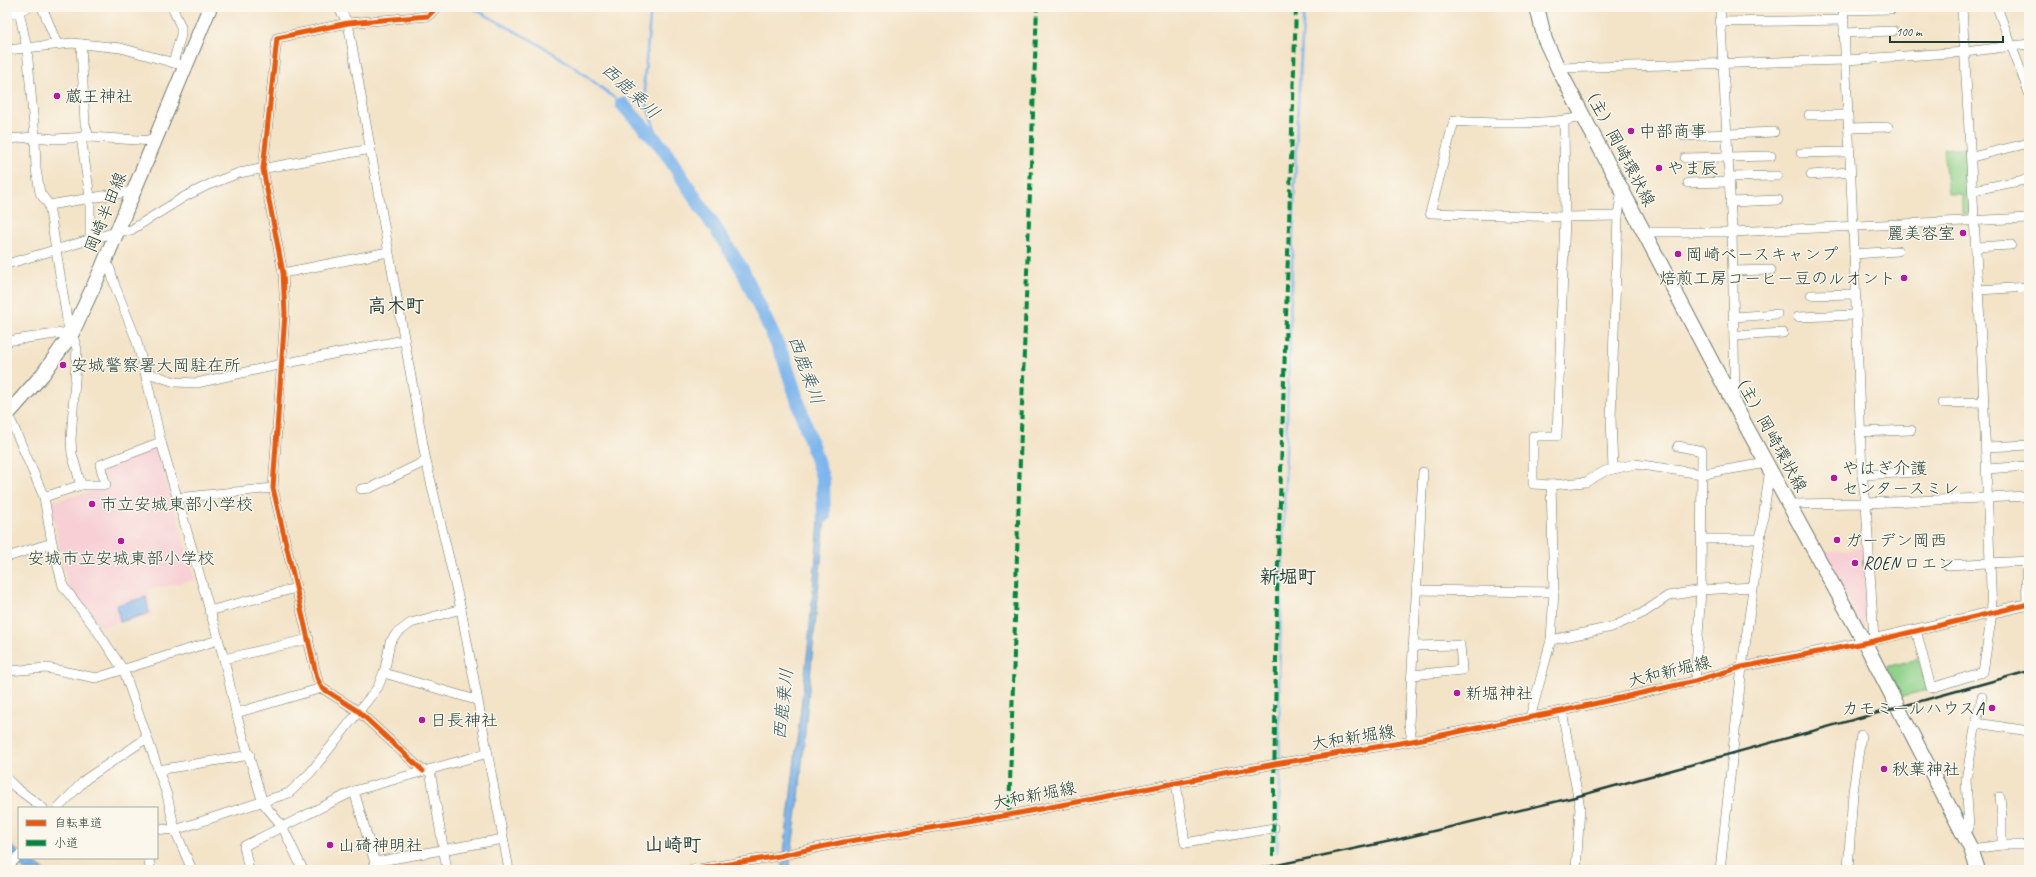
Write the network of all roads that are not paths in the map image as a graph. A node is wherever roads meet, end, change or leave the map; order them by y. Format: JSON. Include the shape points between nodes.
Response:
{"nodes":[{"id":1,"x":28,"y":7,"type":"edge"},
{"id":2,"x":42,"y":7,"type":"edge"},
{"id":3,"x":172,"y":7,"type":"edge"},
{"id":4,"x":210,"y":7,"type":"edge"},
{"id":5,"x":338,"y":7,"type":"edge"},
{"id":6,"x":437,"y":7,"type":"edge"},
{"id":7,"x":1537,"y":7,"type":"edge"},
{"id":8,"x":1720,"y":7,"type":"edge"},
{"id":9,"x":1962,"y":7,"type":"edge"},
{"id":10,"x":1997,"y":7,"type":"edge"},
{"id":11,"x":1843,"y":9,"type":"edge"},
{"id":12,"x":1892,"y":9,"type":"dead end"},
{"id":13,"x":19,"y":11,"type":"junction"},
{"id":14,"x":7,"y":16,"type":"edge"},
{"id":15,"x":1844,"y":20,"type":"junction"},
{"id":16,"x":1720,"y":22,"type":"junction"},
{"id":17,"x":348,"y":24,"type":"junction"},
{"id":18,"x":1893,"y":32,"type":"dead end"},
{"id":19,"x":1844,"y":33,"type":"junction"},
{"id":20,"x":57,"y":44,"type":"junction"},
{"id":21,"x":81,"y":44,"type":"junction"},
{"id":22,"x":2029,"y":44,"type":"edge"},
{"id":23,"x":2011,"y":48,"type":"junction"},
{"id":24,"x":27,"y":49,"type":"junction"},
{"id":25,"x":7,"y":50,"type":"edge"},
{"id":26,"x":1965,"y":52,"type":"junction"},
{"id":27,"x":1846,"y":60,"type":"junction"},
{"id":28,"x":179,"y":64,"type":"junction"},
{"id":29,"x":1722,"y":64,"type":"junction"},
{"id":30,"x":1558,"y":68,"type":"junction"},
{"id":31,"x":2029,"y":93,"type":"edge"},
{"id":32,"x":1809,"y":115,"type":"dead end"},
{"id":33,"x":1847,"y":115,"type":"junction"},
{"id":34,"x":1584,"y":117,"type":"junction"},
{"id":35,"x":1564,"y":121,"type":"junction"},
{"id":36,"x":1848,"y":128,"type":"junction"},
{"id":37,"x":1888,"y":128,"type":"dead end"},
{"id":38,"x":1774,"y":132,"type":"dead end"},
{"id":39,"x":1726,"y":135,"type":"junction"},
{"id":40,"x":1684,"y":136,"type":"dead end"},
{"id":41,"x":35,"y":137,"type":"junction"},
{"id":42,"x":85,"y":137,"type":"junction"},
{"id":43,"x":7,"y":139,"type":"edge"},
{"id":44,"x":154,"y":141,"type":"junction"},
{"id":45,"x":2029,"y":143,"type":"edge"},
{"id":46,"x":371,"y":149,"type":"junction"},
{"id":47,"x":1849,"y":152,"type":"junction"},
{"id":48,"x":1801,"y":153,"type":"dead end"},
{"id":49,"x":1727,"y":156,"type":"junction"},
{"id":50,"x":1771,"y":156,"type":"dead end"},
{"id":51,"x":1685,"y":158,"type":"dead end"},
{"id":52,"x":1972,"y":158,"type":"junction"},
{"id":53,"x":263,"y":169,"type":"junction"},
{"id":54,"x":1850,"y":172,"type":"junction"},
{"id":55,"x":1811,"y":175,"type":"dead end"},
{"id":56,"x":1777,"y":176,"type":"dead end"},
{"id":57,"x":2029,"y":179,"type":"edge"},
{"id":58,"x":1729,"y":180,"type":"junction"},
{"id":59,"x":1688,"y":183,"type":"dead end"},
{"id":60,"x":1622,"y":188,"type":"junction"},
{"id":61,"x":1974,"y":190,"type":"junction"},
{"id":62,"x":133,"y":191,"type":"junction"},
{"id":63,"x":90,"y":197,"type":"junction"},
{"id":64,"x":1778,"y":200,"type":"dead end"},
{"id":65,"x":1730,"y":202,"type":"junction"},
{"id":66,"x":49,"y":205,"type":"junction"},
{"id":67,"x":1618,"y":216,"type":"junction"},
{"id":68,"x":1565,"y":217,"type":"junction"},
{"id":69,"x":2029,"y":218,"type":"edge"},
{"id":70,"x":1975,"y":220,"type":"junction"},
{"id":71,"x":1853,"y":225,"type":"junction"},
{"id":72,"x":116,"y":232,"type":"junction"},
{"id":73,"x":1645,"y":232,"type":"junction"},
{"id":74,"x":1732,"y":232,"type":"junction"},
{"id":75,"x":90,"y":240,"type":"junction"},
{"id":76,"x":2011,"y":245,"type":"dead end"},
{"id":77,"x":1976,"y":247,"type":"junction"},
{"id":78,"x":56,"y":250,"type":"junction"},
{"id":79,"x":1898,"y":251,"type":"dead end"},
{"id":80,"x":388,"y":252,"type":"junction"},
{"id":81,"x":1854,"y":254,"type":"junction"},
{"id":82,"x":104,"y":261,"type":"junction"},
{"id":83,"x":7,"y":264,"type":"edge"},
{"id":84,"x":1771,"y":270,"type":"dead end"},
{"id":85,"x":1733,"y":271,"type":"junction"},
{"id":86,"x":283,"y":273,"type":"junction"},
{"id":87,"x":2029,"y":287,"type":"edge"},
{"id":88,"x":1978,"y":290,"type":"junction"},
{"id":89,"x":1855,"y":294,"type":"junction"},
{"id":90,"x":1811,"y":296,"type":"dead end"},
{"id":91,"x":1777,"y":314,"type":"dead end"},
{"id":92,"x":1856,"y":315,"type":"junction"},
{"id":93,"x":1733,"y":317,"type":"junction"},
{"id":94,"x":1798,"y":318,"type":"dead end"},
{"id":95,"x":70,"y":333,"type":"junction"},
{"id":96,"x":1783,"y":333,"type":"dead end"},
{"id":97,"x":1734,"y":336,"type":"junction"},
{"id":98,"x":404,"y":340,"type":"junction"},
{"id":99,"x":7,"y":341,"type":"edge"},
{"id":100,"x":282,"y":364,"type":"junction"},
{"id":101,"x":145,"y":372,"type":"junction"},
{"id":102,"x":1984,"y":402,"type":"junction"},
{"id":103,"x":1942,"y":403,"type":"dead end"},
{"id":104,"x":1735,"y":406,"type":"junction"},
{"id":105,"x":7,"y":415,"type":"edge"},
{"id":106,"x":1911,"y":430,"type":"dead end"},
{"id":107,"x":1860,"y":432,"type":"junction"},
{"id":108,"x":161,"y":442,"type":"junction"},
{"id":109,"x":2029,"y":445,"type":"edge"},
{"id":110,"x":1678,"y":446,"type":"dead end"},
{"id":111,"x":1986,"y":447,"type":"junction"},
{"id":112,"x":426,"y":461,"type":"junction"},
{"id":113,"x":1768,"y":465,"type":"junction"},
{"id":114,"x":2028,"y":466,"type":"dead end"},
{"id":115,"x":1613,"y":469,"type":"junction"},
{"id":116,"x":1987,"y":469,"type":"junction"},
{"id":117,"x":1423,"y":472,"type":"dead end"},
{"id":118,"x":1917,"y":472,"type":"dead end"},
{"id":119,"x":1702,"y":474,"type":"junction"},
{"id":120,"x":1862,"y":475,"type":"junction"},
{"id":121,"x":81,"y":485,"type":"junction"},
{"id":122,"x":1551,"y":485,"type":"junction"},
{"id":123,"x":273,"y":488,"type":"junction"},
{"id":124,"x":361,"y":489,"type":"dead end"},
{"id":125,"x":1988,"y":496,"type":"junction"},
{"id":126,"x":2029,"y":496,"type":"edge"},
{"id":127,"x":44,"y":497,"type":"junction"},
{"id":128,"x":177,"y":498,"type":"junction"},
{"id":129,"x":1866,"y":503,"type":"junction"},
{"id":130,"x":1790,"y":504,"type":"junction"},
{"id":131,"x":1702,"y":539,"type":"junction"},
{"id":132,"x":1760,"y":539,"type":"junction"},
{"id":133,"x":52,"y":543,"type":"junction"},
{"id":134,"x":7,"y":557,"type":"edge"},
{"id":135,"x":2027,"y":561,"type":"edge"},
{"id":136,"x":1990,"y":563,"type":"junction"},
{"id":137,"x":1946,"y":565,"type":"dead end"},
{"id":138,"x":1753,"y":587,"type":"junction"},
{"id":139,"x":296,"y":588,"type":"junction"},
{"id":140,"x":1417,"y":590,"type":"junction"},
{"id":141,"x":1701,"y":590,"type":"junction"},
{"id":142,"x":1554,"y":592,"type":"junction"},
{"id":143,"x":2028,"y":604,"type":"edge"},
{"id":144,"x":461,"y":609,"type":"junction"},
{"id":145,"x":209,"y":611,"type":"junction"},
{"id":146,"x":1992,"y":613,"type":"junction"},
{"id":147,"x":1916,"y":630,"type":"junction"},
{"id":148,"x":309,"y":639,"type":"junction"},
{"id":149,"x":218,"y":640,"type":"junction"},
{"id":150,"x":1551,"y":640,"type":"junction"},
{"id":151,"x":1869,"y":641,"type":"junction"},
{"id":152,"x":1413,"y":646,"type":"junction"},
{"id":153,"x":224,"y":659,"type":"junction"},
{"id":154,"x":1742,"y":668,"type":"junction"},
{"id":155,"x":7,"y":671,"type":"edge"},
{"id":156,"x":124,"y":671,"type":"junction"},
{"id":157,"x":384,"y":673,"type":"junction"},
{"id":158,"x":1412,"y":675,"type":"junction"},
{"id":159,"x":1695,"y":681,"type":"junction"},
{"id":160,"x":322,"y":688,"type":"junction"},
{"id":161,"x":1982,"y":698,"type":"dead end"},
{"id":162,"x":476,"y":700,"type":"junction"},
{"id":163,"x":358,"y":711,"type":"junction"},
{"id":164,"x":1562,"y":711,"type":"junction"},
{"id":165,"x":236,"y":713,"type":"junction"},
{"id":166,"x":1530,"y":718,"type":"junction"},
{"id":167,"x":1976,"y":723,"type":"junction"},
{"id":168,"x":2029,"y":730,"type":"edge"},
{"id":169,"x":1861,"y":735,"type":"dead end"},
{"id":170,"x":147,"y":738,"type":"junction"},
{"id":171,"x":1412,"y":741,"type":"junction"},
{"id":172,"x":488,"y":753,"type":"junction"},
{"id":173,"x":250,"y":755,"type":"junction"},
{"id":174,"x":158,"y":770,"type":"junction"},
{"id":175,"x":427,"y":770,"type":"junction"},
{"id":176,"x":7,"y":779,"type":"edge"},
{"id":177,"x":1176,"y":783,"type":"junction"},
{"id":178,"x":354,"y":791,"type":"junction"},
{"id":179,"x":2000,"y":798,"type":"dead end"},
{"id":180,"x":263,"y":803,"type":"junction"},
{"id":181,"x":42,"y":807,"type":"edge"},
{"id":182,"x":59,"y":807,"type":"edge"},
{"id":183,"x":282,"y":826,"type":"junction"},
{"id":184,"x":1274,"y":828,"type":"dead end"},
{"id":185,"x":158,"y":830,"type":"edge"},
{"id":186,"x":175,"y":830,"type":"junction"},
{"id":187,"x":1964,"y":835,"type":"junction"},
{"id":188,"x":503,"y":839,"type":"junction"},
{"id":189,"x":2002,"y":845,"type":"junction"},
{"id":190,"x":2029,"y":845,"type":"edge"},
{"id":191,"x":444,"y":848,"type":"junction"},
{"id":192,"x":1971,"y":849,"type":"junction"},
{"id":193,"x":18,"y":857,"type":"edge"},
{"id":194,"x":149,"y":859,"type":"edge"},
{"id":195,"x":376,"y":866,"type":"edge"},
{"id":196,"x":12,"y":867,"type":"edge"},
{"id":197,"x":150,"y":870,"type":"edge"},
{"id":198,"x":192,"y":870,"type":"edge"},
{"id":199,"x":249,"y":870,"type":"edge"},
{"id":200,"x":303,"y":870,"type":"edge"},
{"id":201,"x":447,"y":870,"type":"edge"},
{"id":202,"x":509,"y":870,"type":"edge"},
{"id":203,"x":692,"y":870,"type":"edge"},
{"id":204,"x":1576,"y":870,"type":"edge"},
{"id":205,"x":1720,"y":870,"type":"edge"},
{"id":206,"x":1848,"y":870,"type":"edge"},
{"id":207,"x":1978,"y":870,"type":"edge"}],
"edges":[{"from":1,"to":13,"type":"street"},
{"from":2,"to":20,"type":"street"},
{"from":3,"to":28,"type":"street","via":[[181,35]]},
{"from":4,"to":28,"type":"main road","name":"岡崎半田線"},
{"from":5,"to":17,"type":"street"},
{"from":6,"to":17,"type":"street","via":[[428,16]]},
{"from":7,"to":30,"type":"main road","name":"（主）岡崎環状線","via":[[1545,40]]},
{"from":8,"to":16,"type":"street"},
{"from":9,"to":26,"type":"street"},
{"from":10,"to":23,"type":"street"},
{"from":11,"to":12,"type":"street"},
{"from":11,"to":15,"type":"street"},
{"from":13,"to":14,"type":"street"},
{"from":13,"to":24,"type":"street"},
{"from":15,"to":16,"type":"street"},
{"from":15,"to":19,"type":"street"},
{"from":16,"to":29,"type":"street"},
{"from":17,"to":46,"type":"street"},
{"from":17,"to":53,"type":"street","via":[[277,38]]},
{"from":18,"to":19,"type":"street"},
{"from":19,"to":27,"type":"street"},
{"from":20,"to":21,"type":"street"},
{"from":20,"to":24,"type":"street"},
{"from":21,"to":28,"type":"street","via":[[121,48]]},
{"from":21,"to":42,"type":"street"},
{"from":22,"to":23,"type":"street"},
{"from":23,"to":26,"type":"street"},
{"from":23,"to":31,"type":"street"},
{"from":24,"to":25,"type":"street"},
{"from":24,"to":41,"type":"street"},
{"from":26,"to":27,"type":"street"},
{"from":26,"to":52,"type":"street"},
{"from":27,"to":29,"type":"street"},
{"from":27,"to":33,"type":"street"},
{"from":28,"to":44,"type":"main road","name":"岡崎半田線"},
{"from":29,"to":30,"type":"street"},
{"from":29,"to":39,"type":"street"},
{"from":30,"to":34,"type":"main road","name":"（主）岡崎環状線"},
{"from":32,"to":33,"type":"street"},
{"from":33,"to":36,"type":"street"},
{"from":34,"to":35,"type":"street"},
{"from":34,"to":60,"type":"main road","name":"（主）岡崎環状線"},
{"from":35,"to":68,"type":"street"},
{"from":35,"to":68,"type":"street","via":[[1496,124],[1454,121],[1430,213]]},
{"from":36,"to":37,"type":"street"},
{"from":36,"to":47,"type":"street"},
{"from":38,"to":39,"type":"street"},
{"from":39,"to":40,"type":"street"},
{"from":39,"to":49,"type":"street"},
{"from":41,"to":42,"type":"street"},
{"from":41,"to":43,"type":"street"},
{"from":41,"to":66,"type":"street","via":[[40,193]]},
{"from":42,"to":44,"type":"street"},
{"from":42,"to":63,"type":"street"},
{"from":44,"to":62,"type":"main road","name":"岡崎半田線"},
{"from":45,"to":52,"type":"street"},
{"from":46,"to":53,"type":"street"},
{"from":46,"to":80,"type":"street"},
{"from":47,"to":48,"type":"street"},
{"from":47,"to":54,"type":"street"},
{"from":49,"to":50,"type":"street"},
{"from":49,"to":51,"type":"street"},
{"from":49,"to":58,"type":"street"},
{"from":52,"to":61,"type":"street"},
{"from":53,"to":72,"type":"street","via":[[239,173],[208,185],[184,196],[131,230]]},
{"from":53,"to":86,"type":"street"},
{"from":54,"to":55,"type":"street"},
{"from":54,"to":71,"type":"street"},
{"from":56,"to":58,"type":"street"},
{"from":57,"to":61,"type":"street"},
{"from":58,"to":59,"type":"street"},
{"from":58,"to":65,"type":"street"},
{"from":60,"to":67,"type":"street"},
{"from":60,"to":73,"type":"main road","name":"（主）岡崎環状線"},
{"from":61,"to":70,"type":"street"},
{"from":62,"to":63,"type":"street"},
{"from":62,"to":72,"type":"main road","name":"岡崎半田線"},
{"from":63,"to":66,"type":"street"},
{"from":63,"to":75,"type":"street"},
{"from":64,"to":65,"type":"street"},
{"from":65,"to":74,"type":"street"},
{"from":66,"to":78,"type":"street"},
{"from":67,"to":68,"type":"street"},
{"from":67,"to":115,"type":"street","via":[[1610,418]]},
{"from":68,"to":122,"type":"street","via":[[1557,436],[1533,436],[1533,484]]},
{"from":69,"to":70,"type":"street"},
{"from":70,"to":71,"type":"street"},
{"from":70,"to":77,"type":"street"},
{"from":71,"to":74,"type":"street"},
{"from":71,"to":81,"type":"street"},
{"from":72,"to":75,"type":"street"},
{"from":72,"to":82,"type":"main road","name":"岡崎半田線"},
{"from":73,"to":74,"type":"street"},
{"from":73,"to":104,"type":"main road","name":"（主）岡崎環状線"},
{"from":74,"to":85,"type":"street"},
{"from":75,"to":78,"type":"street"},
{"from":76,"to":77,"type":"street"},
{"from":77,"to":88,"type":"street"},
{"from":78,"to":83,"type":"street"},
{"from":78,"to":95,"type":"street"},
{"from":79,"to":81,"type":"street"},
{"from":80,"to":86,"type":"street"},
{"from":80,"to":98,"type":"street"},
{"from":81,"to":89,"type":"street"},
{"from":82,"to":95,"type":"main road","name":"岡崎半田線"},
{"from":82,"to":101,"type":"street","via":[[110,269],[136,339]]},
{"from":84,"to":85,"type":"street"},
{"from":85,"to":93,"type":"street"},
{"from":86,"to":100,"type":"street","via":[[285,314]]},
{"from":87,"to":88,"type":"street"},
{"from":88,"to":102,"type":"street"},
{"from":89,"to":90,"type":"street"},
{"from":89,"to":92,"type":"street"},
{"from":91,"to":93,"type":"street"},
{"from":92,"to":94,"type":"street"},
{"from":92,"to":107,"type":"street"},
{"from":93,"to":97,"type":"street"},
{"from":95,"to":99,"type":"street"},
{"from":95,"to":105,"type":"main road","name":"岡崎半田線","via":[[43,374]]},
{"from":95,"to":121,"type":"street","via":[[77,349],[72,454]]},
{"from":96,"to":97,"type":"street"},
{"from":97,"to":104,"type":"street"},
{"from":98,"to":100,"type":"street"},
{"from":98,"to":112,"type":"street"},
{"from":100,"to":101,"type":"street","via":[[197,382],[175,382]]},
{"from":100,"to":123,"type":"street"},
{"from":101,"to":108,"type":"street"},
{"from":102,"to":103,"type":"street"},
{"from":102,"to":111,"type":"street"},
{"from":104,"to":113,"type":"main road","name":"（主）岡崎環状線"},
{"from":105,"to":127,"type":"street"},
{"from":106,"to":107,"type":"street"},
{"from":107,"to":120,"type":"street"},
{"from":108,"to":121,"type":"street","via":[[100,464],[106,485]]},
{"from":108,"to":128,"type":"street"},
{"from":109,"to":111,"type":"street"},
{"from":110,"to":119,"type":"street","via":[[1702,451]]},
{"from":111,"to":116,"type":"street"},
{"from":112,"to":124,"type":"street","via":[[370,488]]},
{"from":112,"to":144,"type":"street"},
{"from":113,"to":119,"type":"street"},
{"from":113,"to":130,"type":"main road","name":"（主）岡崎環状線"},
{"from":113,"to":132,"type":"street"},
{"from":114,"to":116,"type":"street"},
{"from":115,"to":119,"type":"street","via":[[1635,464]]},
{"from":115,"to":122,"type":"street","via":[[1605,470],[1586,482]]},
{"from":116,"to":125,"type":"street"},
{"from":117,"to":140,"type":"street"},
{"from":118,"to":120,"type":"street"},
{"from":119,"to":131,"type":"street"},
{"from":120,"to":129,"type":"street"},
{"from":121,"to":127,"type":"street"},
{"from":122,"to":142,"type":"street"},
{"from":123,"to":128,"type":"street"},
{"from":123,"to":139,"type":"street"},
{"from":125,"to":126,"type":"street"},
{"from":125,"to":129,"type":"street"},
{"from":125,"to":136,"type":"street"},
{"from":127,"to":133,"type":"street"},
{"from":128,"to":145,"type":"street"},
{"from":129,"to":130,"type":"street"},
{"from":129,"to":151,"type":"street"},
{"from":130,"to":151,"type":"main road","name":"（主）岡崎環状線"},
{"from":131,"to":132,"type":"street"},
{"from":131,"to":141,"type":"street"},
{"from":132,"to":138,"type":"street"},
{"from":133,"to":134,"type":"street"},
{"from":133,"to":156,"type":"street","via":[[63,586],[96,628]]},
{"from":135,"to":136,"type":"street"},
{"from":135,"to":143,"type":"street"},
{"from":136,"to":137,"type":"street"},
{"from":136,"to":146,"type":"street"},
{"from":138,"to":141,"type":"street"},
{"from":138,"to":154,"type":"street"},
{"from":139,"to":145,"type":"street"},
{"from":139,"to":148,"type":"street"},
{"from":140,"to":142,"type":"street"},
{"from":140,"to":152,"type":"street"},
{"from":141,"to":150,"type":"street","via":[[1668,596],[1643,613],[1612,627]]},
{"from":141,"to":159,"type":"street"},
{"from":142,"to":150,"type":"street"},
{"from":143,"to":146,"type":"street"},
{"from":144,"to":157,"type":"street","via":[[411,623],[396,634],[390,642]]},
{"from":144,"to":162,"type":"street"},
{"from":145,"to":149,"type":"street"},
{"from":146,"to":147,"type":"street"},
{"from":146,"to":147,"type":"street","via":[[1983,672],[1930,688]]},
{"from":147,"to":151,"type":"street"},
{"from":148,"to":153,"type":"street"},
{"from":148,"to":160,"type":"street","via":[[317,678]]},
{"from":149,"to":153,"type":"street"},
{"from":149,"to":156,"type":"street"},
{"from":150,"to":166,"type":"street"},
{"from":151,"to":154,"type":"street","name":"大和新堀線"},
{"from":151,"to":187,"type":"main road","name":"（主）岡崎環状線"},
{"from":152,"to":158,"type":"street"},
{"from":152,"to":158,"type":"street","via":[[1460,645],[1462,670]]},
{"from":153,"to":165,"type":"street"},
{"from":154,"to":159,"type":"street","name":"大和新堀線"},
{"from":154,"to":205,"type":"street"},
{"from":155,"to":156,"type":"street","via":[[47,668],[96,678]]},
{"from":156,"to":170,"type":"street"},
{"from":157,"to":162,"type":"street"},
{"from":157,"to":163,"type":"street","via":[[378,687]]},
{"from":158,"to":171,"type":"street","via":[[1409,723]]},
{"from":159,"to":164,"type":"street","name":"大和新堀線"},
{"from":160,"to":163,"type":"street"},
{"from":160,"to":165,"type":"street"},
{"from":161,"to":167,"type":"street"},
{"from":162,"to":172,"type":"street"},
{"from":163,"to":175,"type":"street"},
{"from":163,"to":180,"type":"street","via":[[305,778],[289,793]]},
{"from":164,"to":166,"type":"street","name":"大和新堀線"},
{"from":164,"to":204,"type":"street","via":[[1580,808]]},
{"from":165,"to":173,"type":"street"},
{"from":166,"to":171,"type":"street","name":"大和新堀線"},
{"from":167,"to":168,"type":"street"},
{"from":167,"to":187,"type":"street","via":[[1966,780],[1969,828]]},
{"from":169,"to":206,"type":"street","via":[[1853,792]]},
{"from":170,"to":174,"type":"street"},
{"from":170,"to":182,"type":"street","via":[[86,779]]},
{"from":171,"to":177,"type":"street","name":"大和新堀線"},
{"from":172,"to":175,"type":"street"},
{"from":172,"to":188,"type":"street"},
{"from":173,"to":174,"type":"street"},
{"from":173,"to":180,"type":"street"},
{"from":174,"to":186,"type":"street"},
{"from":175,"to":178,"type":"street"},
{"from":175,"to":191,"type":"street"},
{"from":176,"to":181,"type":"street"},
{"from":177,"to":184,"type":"street","via":[[1185,842]]},
{"from":177,"to":203,"type":"street","name":"大和新堀線"},
{"from":178,"to":183,"type":"street"},
{"from":178,"to":195,"type":"street"},
{"from":179,"to":189,"type":"street"},
{"from":180,"to":183,"type":"street"},
{"from":180,"to":186,"type":"street"},
{"from":183,"to":199,"type":"street","via":[[244,846]]},
{"from":183,"to":200,"type":"street"},
{"from":185,"to":186,"type":"street"},
{"from":186,"to":198,"type":"street"},
{"from":187,"to":192,"type":"main road","name":"（主）岡崎環状線"},
{"from":188,"to":191,"type":"street"},
{"from":188,"to":202,"type":"street"},
{"from":189,"to":190,"type":"street"},
{"from":189,"to":192,"type":"street"},
{"from":191,"to":195,"type":"street"},
{"from":191,"to":201,"type":"street"},
{"from":192,"to":207,"type":"main road","name":"（主）岡崎環状線"},
{"from":193,"to":196,"type":"street"},
{"from":194,"to":197,"type":"street"}]}
